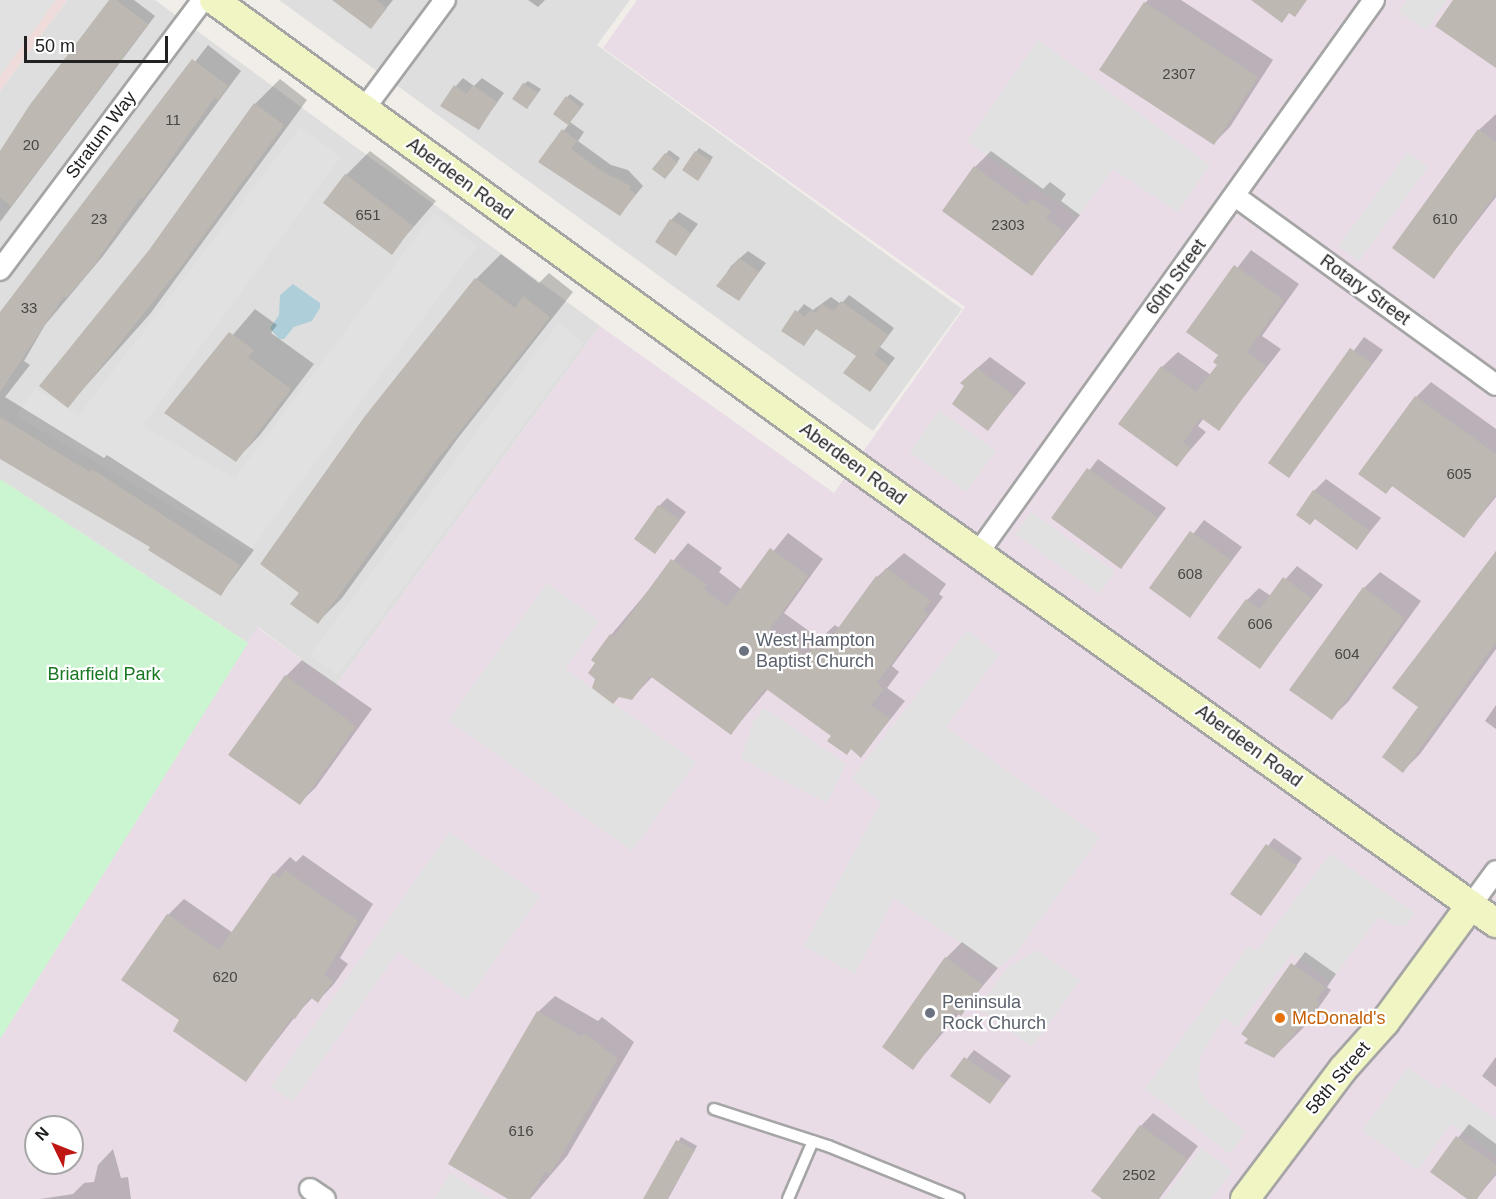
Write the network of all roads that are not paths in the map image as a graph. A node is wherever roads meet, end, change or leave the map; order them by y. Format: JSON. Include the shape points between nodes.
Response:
{"nodes":[{"id":1,"x":203,"y":0,"type":"edge"},
{"id":2,"x":214,"y":0,"type":"edge"},
{"id":3,"x":445,"y":0,"type":"edge"},
{"id":4,"x":1374,"y":0,"type":"edge"},
{"id":5,"x":364,"y":109,"type":"junction"},
{"id":6,"x":1235,"y":196,"type":"junction"},
{"id":7,"x":0,"y":270,"type":"edge"},
{"id":8,"x":1496,"y":385,"type":"edge"},
{"id":9,"x":978,"y":553,"type":"junction"},
{"id":10,"x":1496,"y":871,"type":"edge"},
{"id":11,"x":1471,"y":905,"type":"junction"},
{"id":12,"x":1496,"y":923,"type":"edge"},
{"id":13,"x":714,"y":1109,"type":"dead end"},
{"id":14,"x":813,"y":1141,"type":"junction"},
{"id":15,"x":788,"y":1199,"type":"edge"},
{"id":16,"x":959,"y":1199,"type":"edge"},
{"id":17,"x":1245,"y":1199,"type":"edge"}],
"edges":[{"from":1,"to":7,"type":"street","name":"Stratum Way"},
{"from":2,"to":5,"type":"main road","name":"Aberdeen Road"},
{"from":3,"to":5,"type":"street"},
{"from":4,"to":6,"type":"street","name":"60th Street"},
{"from":5,"to":9,"type":"main road","name":"Aberdeen Road"},
{"from":6,"to":8,"type":"street","name":"Rotary Street"},
{"from":6,"to":9,"type":"street","name":"60th Street"},
{"from":9,"to":11,"type":"main road","name":"Aberdeen Road"},
{"from":10,"to":11,"type":"street","name":"58th Street"},
{"from":11,"to":12,"type":"main road","name":"Aberdeen Road"},
{"from":11,"to":17,"type":"main road","name":"58th Street","via":[[1386,1022],[1336,1078]]},
{"from":13,"to":14,"type":"lane"},
{"from":14,"to":15,"type":"lane"},
{"from":14,"to":16,"type":"lane"}]}
